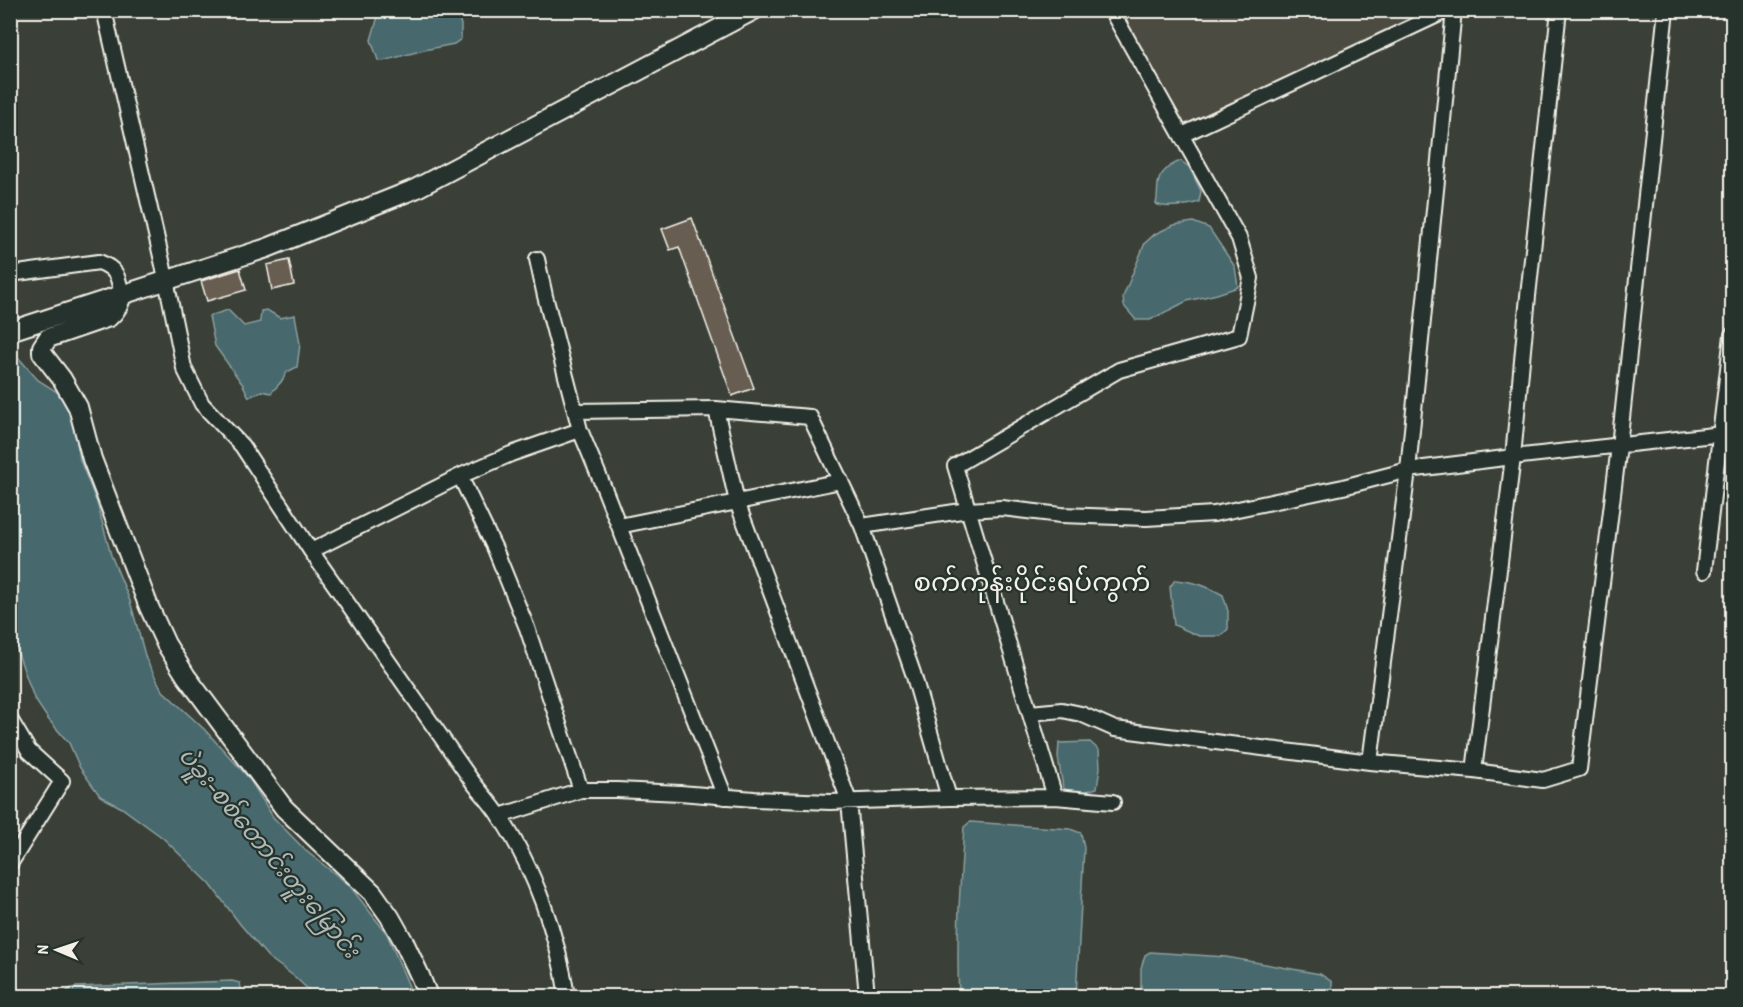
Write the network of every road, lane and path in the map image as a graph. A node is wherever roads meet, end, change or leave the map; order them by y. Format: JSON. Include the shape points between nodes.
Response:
{"nodes":[{"id":1,"x":104,"y":10,"type":"edge"},
{"id":2,"x":754,"y":10,"type":"edge"},
{"id":3,"x":1111,"y":10,"type":"edge"},
{"id":4,"x":1448,"y":10,"type":"edge"},
{"id":5,"x":1454,"y":10,"type":"edge"},
{"id":6,"x":1560,"y":10,"type":"edge"},
{"id":7,"x":1666,"y":10,"type":"edge"},
{"id":8,"x":1182,"y":135,"type":"junction"},
{"id":9,"x":537,"y":259,"type":"dead end"},
{"id":10,"x":10,"y":274,"type":"edge"},
{"id":11,"x":165,"y":281,"type":"junction"},
{"id":12,"x":122,"y":295,"type":"junction"},
{"id":13,"x":14,"y":330,"type":"edge"},
{"id":14,"x":1732,"y":335,"type":"edge"},
{"id":15,"x":716,"y":409,"type":"junction"},
{"id":16,"x":575,"y":411,"type":"junction"},
{"id":17,"x":580,"y":430,"type":"junction"},
{"id":18,"x":1726,"y":434,"type":"edge"},
{"id":19,"x":1619,"y":446,"type":"junction"},
{"id":20,"x":1513,"y":457,"type":"junction"},
{"id":21,"x":1408,"y":470,"type":"junction"},
{"id":22,"x":460,"y":476,"type":"junction"},
{"id":23,"x":841,"y":482,"type":"junction"},
{"id":24,"x":736,"y":502,"type":"junction"},
{"id":25,"x":968,"y":510,"type":"junction"},
{"id":26,"x":619,"y":526,"type":"junction"},
{"id":27,"x":862,"y":526,"type":"junction"},
{"id":28,"x":311,"y":551,"type":"junction"},
{"id":29,"x":1704,"y":572,"type":"dead end"},
{"id":30,"x":1030,"y":713,"type":"junction"},
{"id":31,"x":10,"y":719,"type":"edge"},
{"id":32,"x":1370,"y":762,"type":"junction"},
{"id":33,"x":1474,"y":771,"type":"junction"},
{"id":34,"x":581,"y":790,"type":"junction"},
{"id":35,"x":725,"y":797,"type":"junction"},
{"id":36,"x":1055,"y":797,"type":"junction"},
{"id":37,"x":949,"y":798,"type":"junction"},
{"id":38,"x":849,"y":801,"type":"junction"},
{"id":39,"x":1113,"y":802,"type":"dead end"},
{"id":40,"x":500,"y":816,"type":"junction"},
{"id":41,"x":10,"y":864,"type":"edge"},
{"id":42,"x":428,"y":996,"type":"edge"},
{"id":43,"x":567,"y":996,"type":"edge"},
{"id":44,"x":867,"y":996,"type":"edge"}],
"edges":[{"from":1,"to":11,"type":"street"},
{"from":2,"to":11,"type":"street","via":[[414,189],[267,248]]},
{"from":3,"to":8,"type":"street"},
{"from":4,"to":8,"type":"street"},
{"from":5,"to":21,"type":"street"},
{"from":6,"to":20,"type":"street"},
{"from":7,"to":19,"type":"street"},
{"from":8,"to":25,"type":"street","via":[[1239,238],[1251,278],[1239,336],[1119,370],[955,466]]},
{"from":9,"to":16,"type":"street"},
{"from":10,"to":12,"type":"street","via":[[99,262],[110,266],[118,276]]},
{"from":11,"to":12,"type":"street"},
{"from":11,"to":28,"type":"street","via":[[183,368],[202,404],[242,446]]},
{"from":12,"to":13,"type":"street"},
{"from":12,"to":42,"type":"street","via":[[115,312],[48,338],[42,353],[78,407],[92,459],[149,607],[186,676],[278,801],[373,893],[404,942]]},
{"from":14,"to":18,"type":"street"},
{"from":15,"to":16,"type":"street"},
{"from":15,"to":23,"type":"street","via":[[810,417]]},
{"from":15,"to":24,"type":"street"},
{"from":16,"to":17,"type":"street"},
{"from":17,"to":22,"type":"street"},
{"from":17,"to":26,"type":"street"},
{"from":18,"to":19,"type":"street"},
{"from":18,"to":29,"type":"street"},
{"from":19,"to":20,"type":"street"},
{"from":19,"to":33,"type":"street","via":[[1579,769],[1543,780]]},
{"from":20,"to":21,"type":"street"},
{"from":20,"to":33,"type":"street"},
{"from":21,"to":25,"type":"street","via":[[1214,514],[1146,518],[1002,508]]},
{"from":21,"to":32,"type":"street"},
{"from":22,"to":28,"type":"street"},
{"from":22,"to":34,"type":"street","via":[[527,628]]},
{"from":23,"to":24,"type":"street"},
{"from":23,"to":27,"type":"street"},
{"from":24,"to":26,"type":"street"},
{"from":24,"to":38,"type":"street"},
{"from":25,"to":27,"type":"street"},
{"from":25,"to":30,"type":"street"},
{"from":26,"to":35,"type":"street"},
{"from":27,"to":37,"type":"street","via":[[913,673]]},
{"from":28,"to":40,"type":"street"},
{"from":30,"to":32,"type":"street","via":[[1062,711],[1081,714],[1115,729]]},
{"from":30,"to":36,"type":"street"},
{"from":31,"to":41,"type":"street","via":[[29,751],[62,781]]},
{"from":32,"to":33,"type":"street"},
{"from":34,"to":35,"type":"street"},
{"from":34,"to":40,"type":"street"},
{"from":35,"to":38,"type":"street"},
{"from":36,"to":37,"type":"street"},
{"from":36,"to":39,"type":"street"},
{"from":37,"to":38,"type":"street"},
{"from":38,"to":44,"type":"street"},
{"from":40,"to":43,"type":"street","via":[[544,904]]}]}
